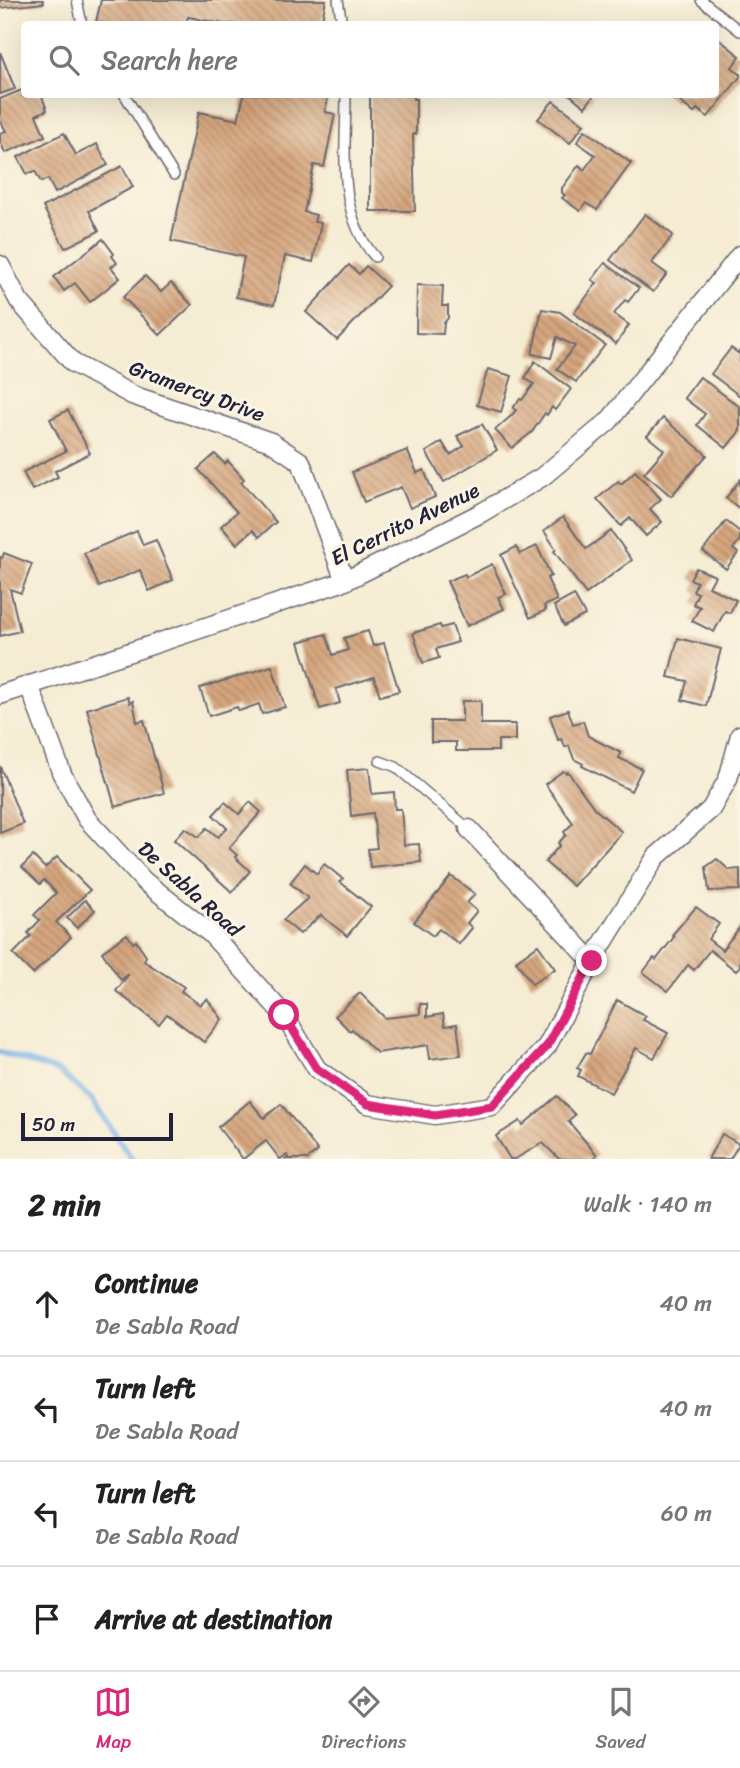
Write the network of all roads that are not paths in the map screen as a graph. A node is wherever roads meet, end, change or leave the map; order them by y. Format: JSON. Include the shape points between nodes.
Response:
{"nodes":[{"id":1,"x":77,"y":0,"type":"edge"},
{"id":2,"x":338,"y":0,"type":"edge"},
{"id":3,"x":701,"y":0,"type":"edge"},
{"id":4,"x":81,"y":21,"type":"edge"},
{"id":5,"x":342,"y":21,"type":"edge"},
{"id":6,"x":740,"y":31,"type":"edge"},
{"id":7,"x":126,"y":98,"type":"edge"},
{"id":8,"x":346,"y":98,"type":"edge"},
{"id":9,"x":174,"y":175,"type":"dead end"},
{"id":10,"x":740,"y":255,"type":"edge"},
{"id":11,"x":375,"y":257,"type":"dead end"},
{"id":12,"x":0,"y":265,"type":"edge"},
{"id":13,"x":345,"y":581,"type":"junction"},
{"id":14,"x":29,"y":685,"type":"junction"},
{"id":15,"x":0,"y":695,"type":"edge"},
{"id":16,"x":740,"y":735,"type":"edge"},
{"id":17,"x":380,"y":761,"type":"dead end"},
{"id":18,"x":469,"y":829,"type":"joint"},
{"id":19,"x":592,"y":961,"type":"junction"}],
"edges":[{"from":1,"to":4,"type":"lane"},
{"from":2,"to":5,"type":"lane"},
{"from":3,"to":6,"type":"lane"},
{"from":7,"to":9,"type":"lane"},
{"from":8,"to":11,"type":"lane","via":[[346,188],[353,219]]},
{"from":10,"to":13,"type":"street","name":"El Cerrito Avenue","via":[[609,421],[542,477]]},
{"from":12,"to":13,"type":"street","name":"Gramercy Drive","via":[[19,301],[73,363],[132,395],[271,442],[301,462]]},
{"from":13,"to":14,"type":"street","name":"El Cerrito Avenue"},
{"from":14,"to":15,"type":"street","name":"El Cerrito Avenue"},
{"from":14,"to":19,"type":"street","name":"De Sabla Road","via":[[62,774],[87,819],[144,881],[211,934],[284,1015],[317,1069],[368,1104],[435,1115],[492,1106],[547,1046]]},
{"from":16,"to":19,"type":"street","name":"De Sabla Road","via":[[728,779],[711,809],[656,857]]},
{"from":17,"to":18,"type":"lane","via":[[396,767]]},
{"from":18,"to":19,"type":"street"}]}
